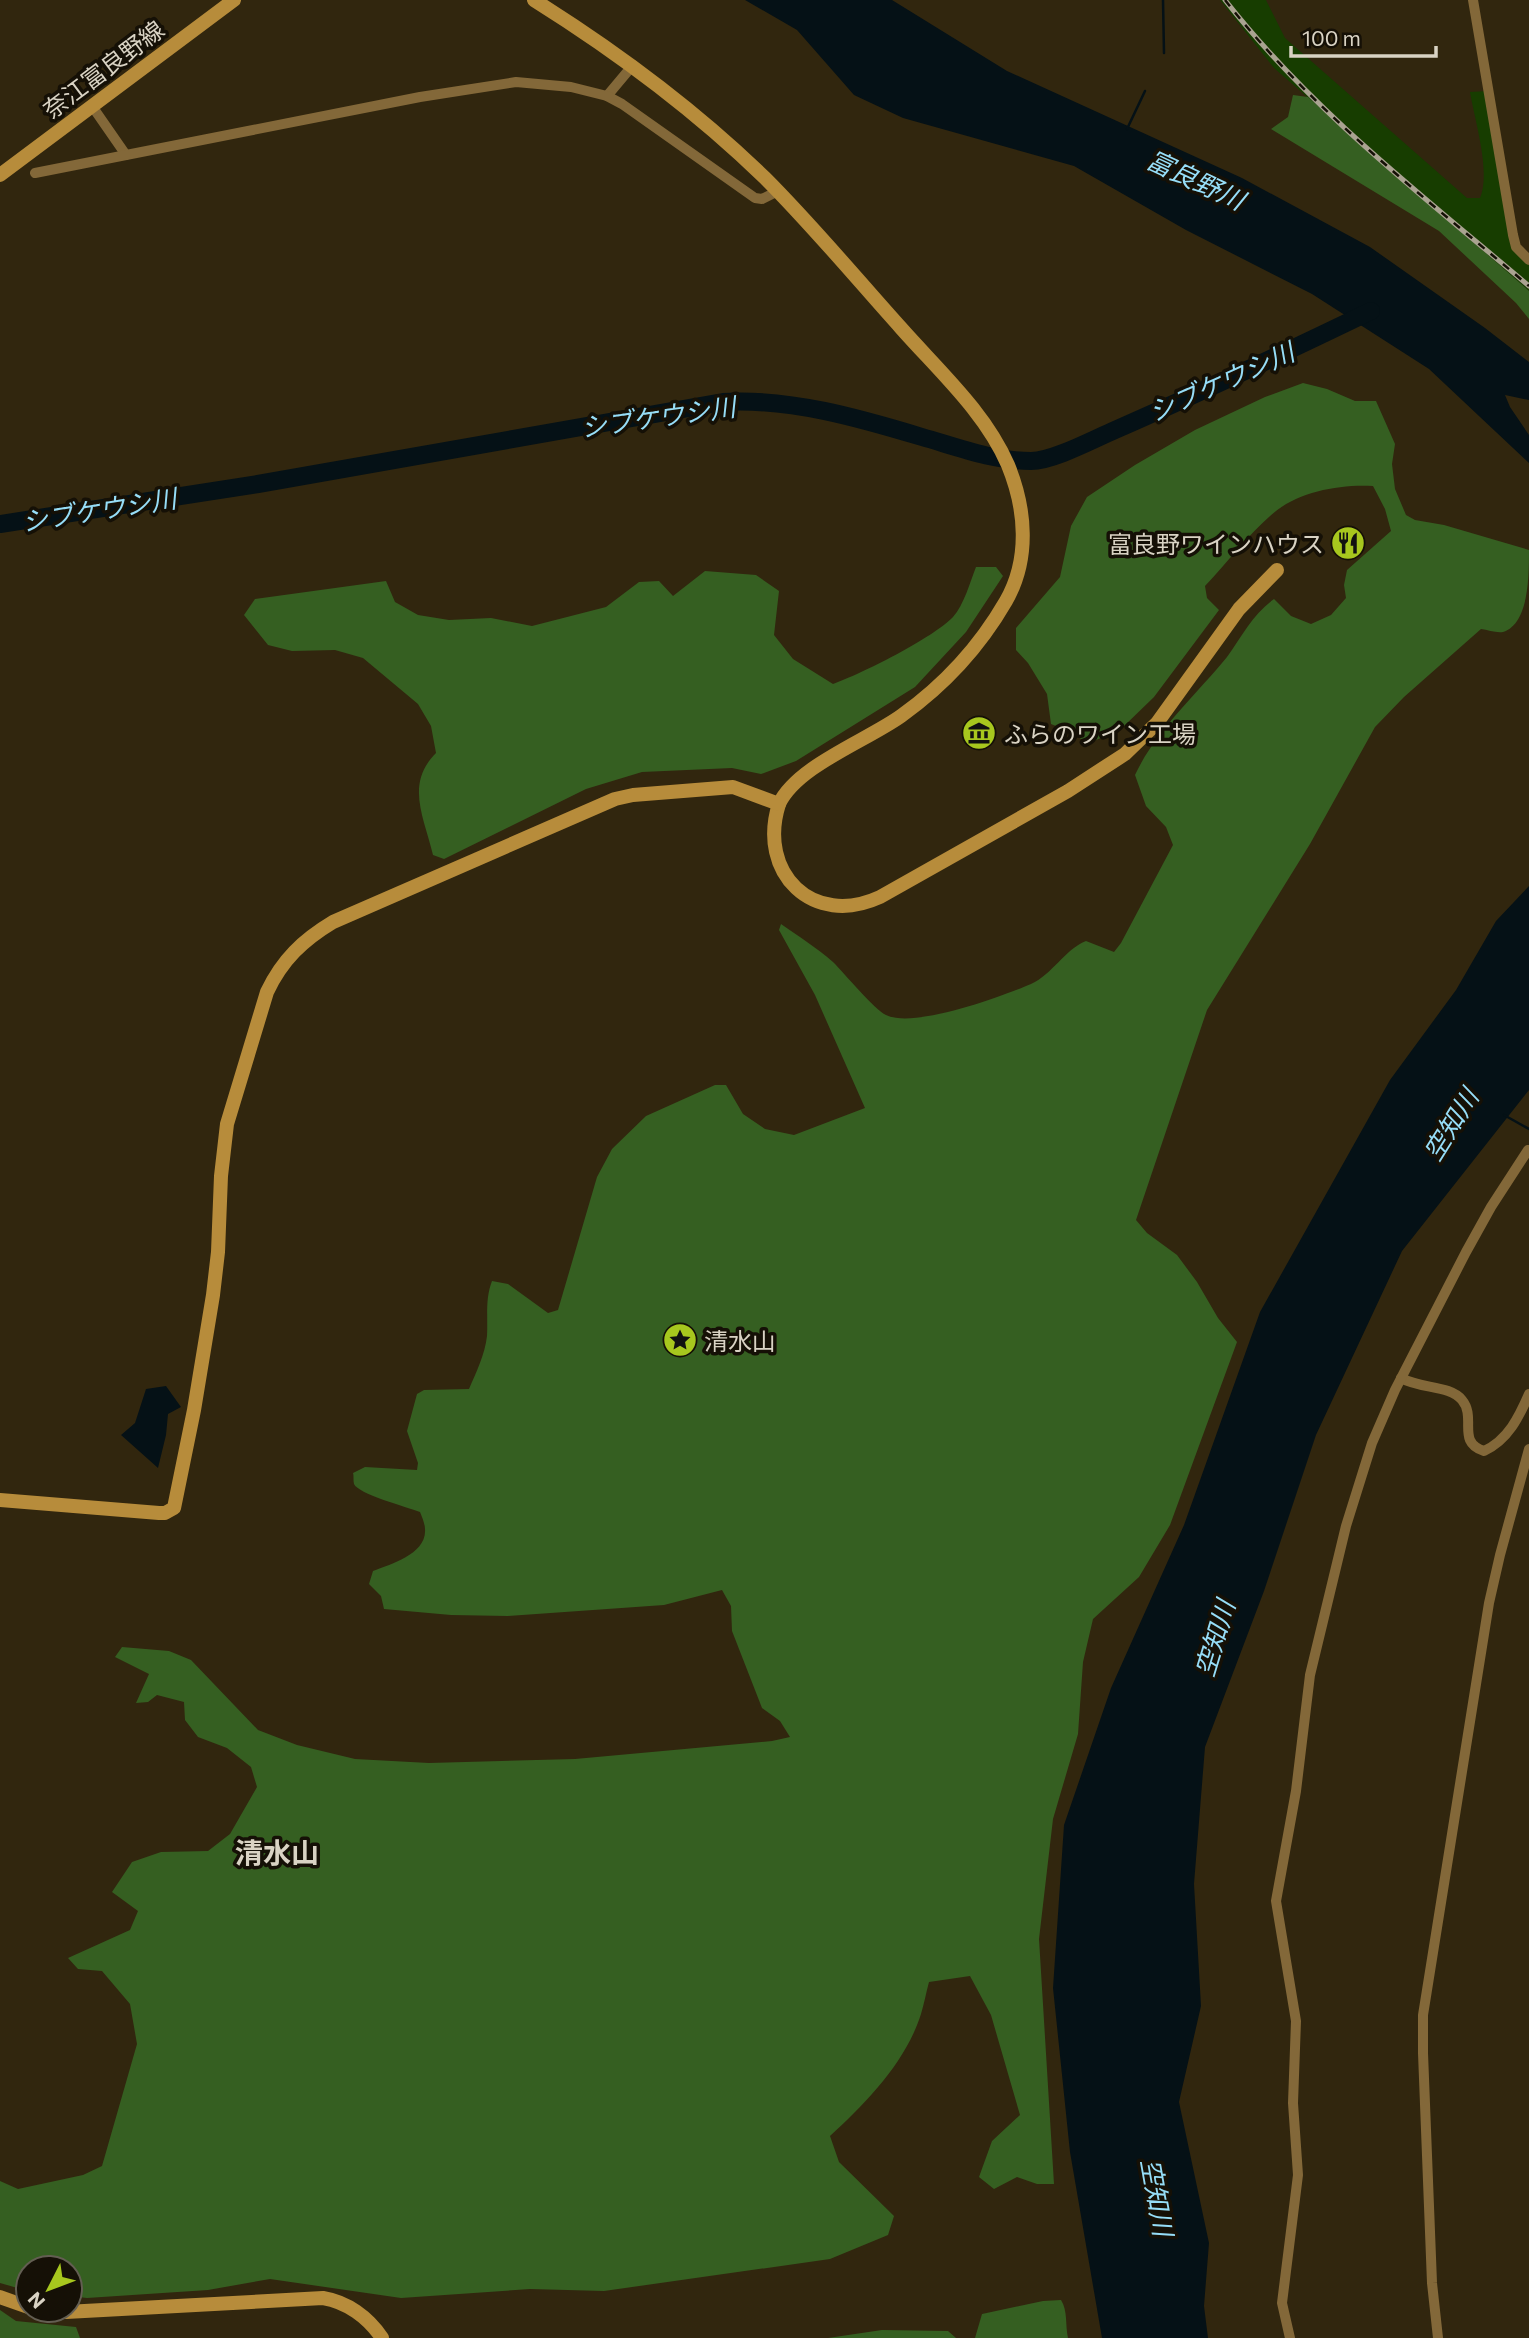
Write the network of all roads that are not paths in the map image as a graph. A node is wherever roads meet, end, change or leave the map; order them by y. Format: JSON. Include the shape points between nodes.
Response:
{"nodes":[{"id":1,"x":234,"y":0,"type":"edge"},
{"id":2,"x":534,"y":0,"type":"edge"},
{"id":3,"x":1472,"y":0,"type":"edge"},
{"id":4,"x":633,"y":65,"type":"junction"},
{"id":5,"x":607,"y":96,"type":"junction"},
{"id":6,"x":92,"y":106,"type":"junction"},
{"id":7,"x":126,"y":155,"type":"junction"},
{"id":8,"x":35,"y":173,"type":"dead end"},
{"id":9,"x":0,"y":175,"type":"edge"},
{"id":10,"x":778,"y":191,"type":"junction"},
{"id":11,"x":1529,"y":260,"type":"edge"},
{"id":12,"x":1277,"y":570,"type":"dead end"},
{"id":13,"x":779,"y":804,"type":"junction"},
{"id":14,"x":1528,"y":1150,"type":"edge"},
{"id":15,"x":1401,"y":1378,"type":"junction"},
{"id":16,"x":1529,"y":1394,"type":"edge"},
{"id":17,"x":1529,"y":1449,"type":"edge"},
{"id":18,"x":0,"y":1500,"type":"edge"},
{"id":19,"x":84,"y":2311,"type":"edge"},
{"id":20,"x":382,"y":2338,"type":"edge"},
{"id":21,"x":1290,"y":2338,"type":"edge"},
{"id":22,"x":1438,"y":2338,"type":"edge"}],
"edges":[{"from":1,"to":6,"type":"street","name":"奈江富良野線"},
{"from":2,"to":4,"type":"street"},
{"from":3,"to":11,"type":"street","via":[[1513,235],[1516,247]]},
{"from":4,"to":5,"type":"street"},
{"from":4,"to":10,"type":"street","via":[[704,122]]},
{"from":5,"to":7,"type":"street","via":[[571,87],[496,83]]},
{"from":5,"to":10,"type":"street","via":[[755,198]]},
{"from":6,"to":7,"type":"street"},
{"from":6,"to":9,"type":"street","name":"奈江富良野線"},
{"from":7,"to":8,"type":"street"},
{"from":10,"to":13,"type":"street","via":[[985,425],[1007,463],[1023,524],[1020,567],[1005,602],[980,638],[914,707],[803,775]]},
{"from":12,"to":13,"type":"street","via":[[1234,616],[1157,723],[1125,754],[880,897],[859,905],[837,906],[813,900],[794,886],[780,867],[773,844]]},
{"from":13,"to":18,"type":"street","via":[[733,787],[615,799],[333,922],[291,952],[267,992],[227,1124],[211,1308],[174,1508],[159,1513]]},
{"from":14,"to":15,"type":"street","via":[[1491,1207]]},
{"from":15,"to":16,"type":"street","via":[[1461,1398],[1467,1406],[1470,1442],[1485,1451],[1507,1434]]},
{"from":15,"to":21,"type":"street","via":[[1372,1443],[1330,1586],[1310,1675],[1276,1901],[1296,2021],[1293,2094],[1298,2175],[1282,2303]]},
{"from":17,"to":22,"type":"street","via":[[1489,1603],[1423,2015]]},
{"from":19,"to":20,"type":"street","via":[[323,2298],[354,2310]]}]}
